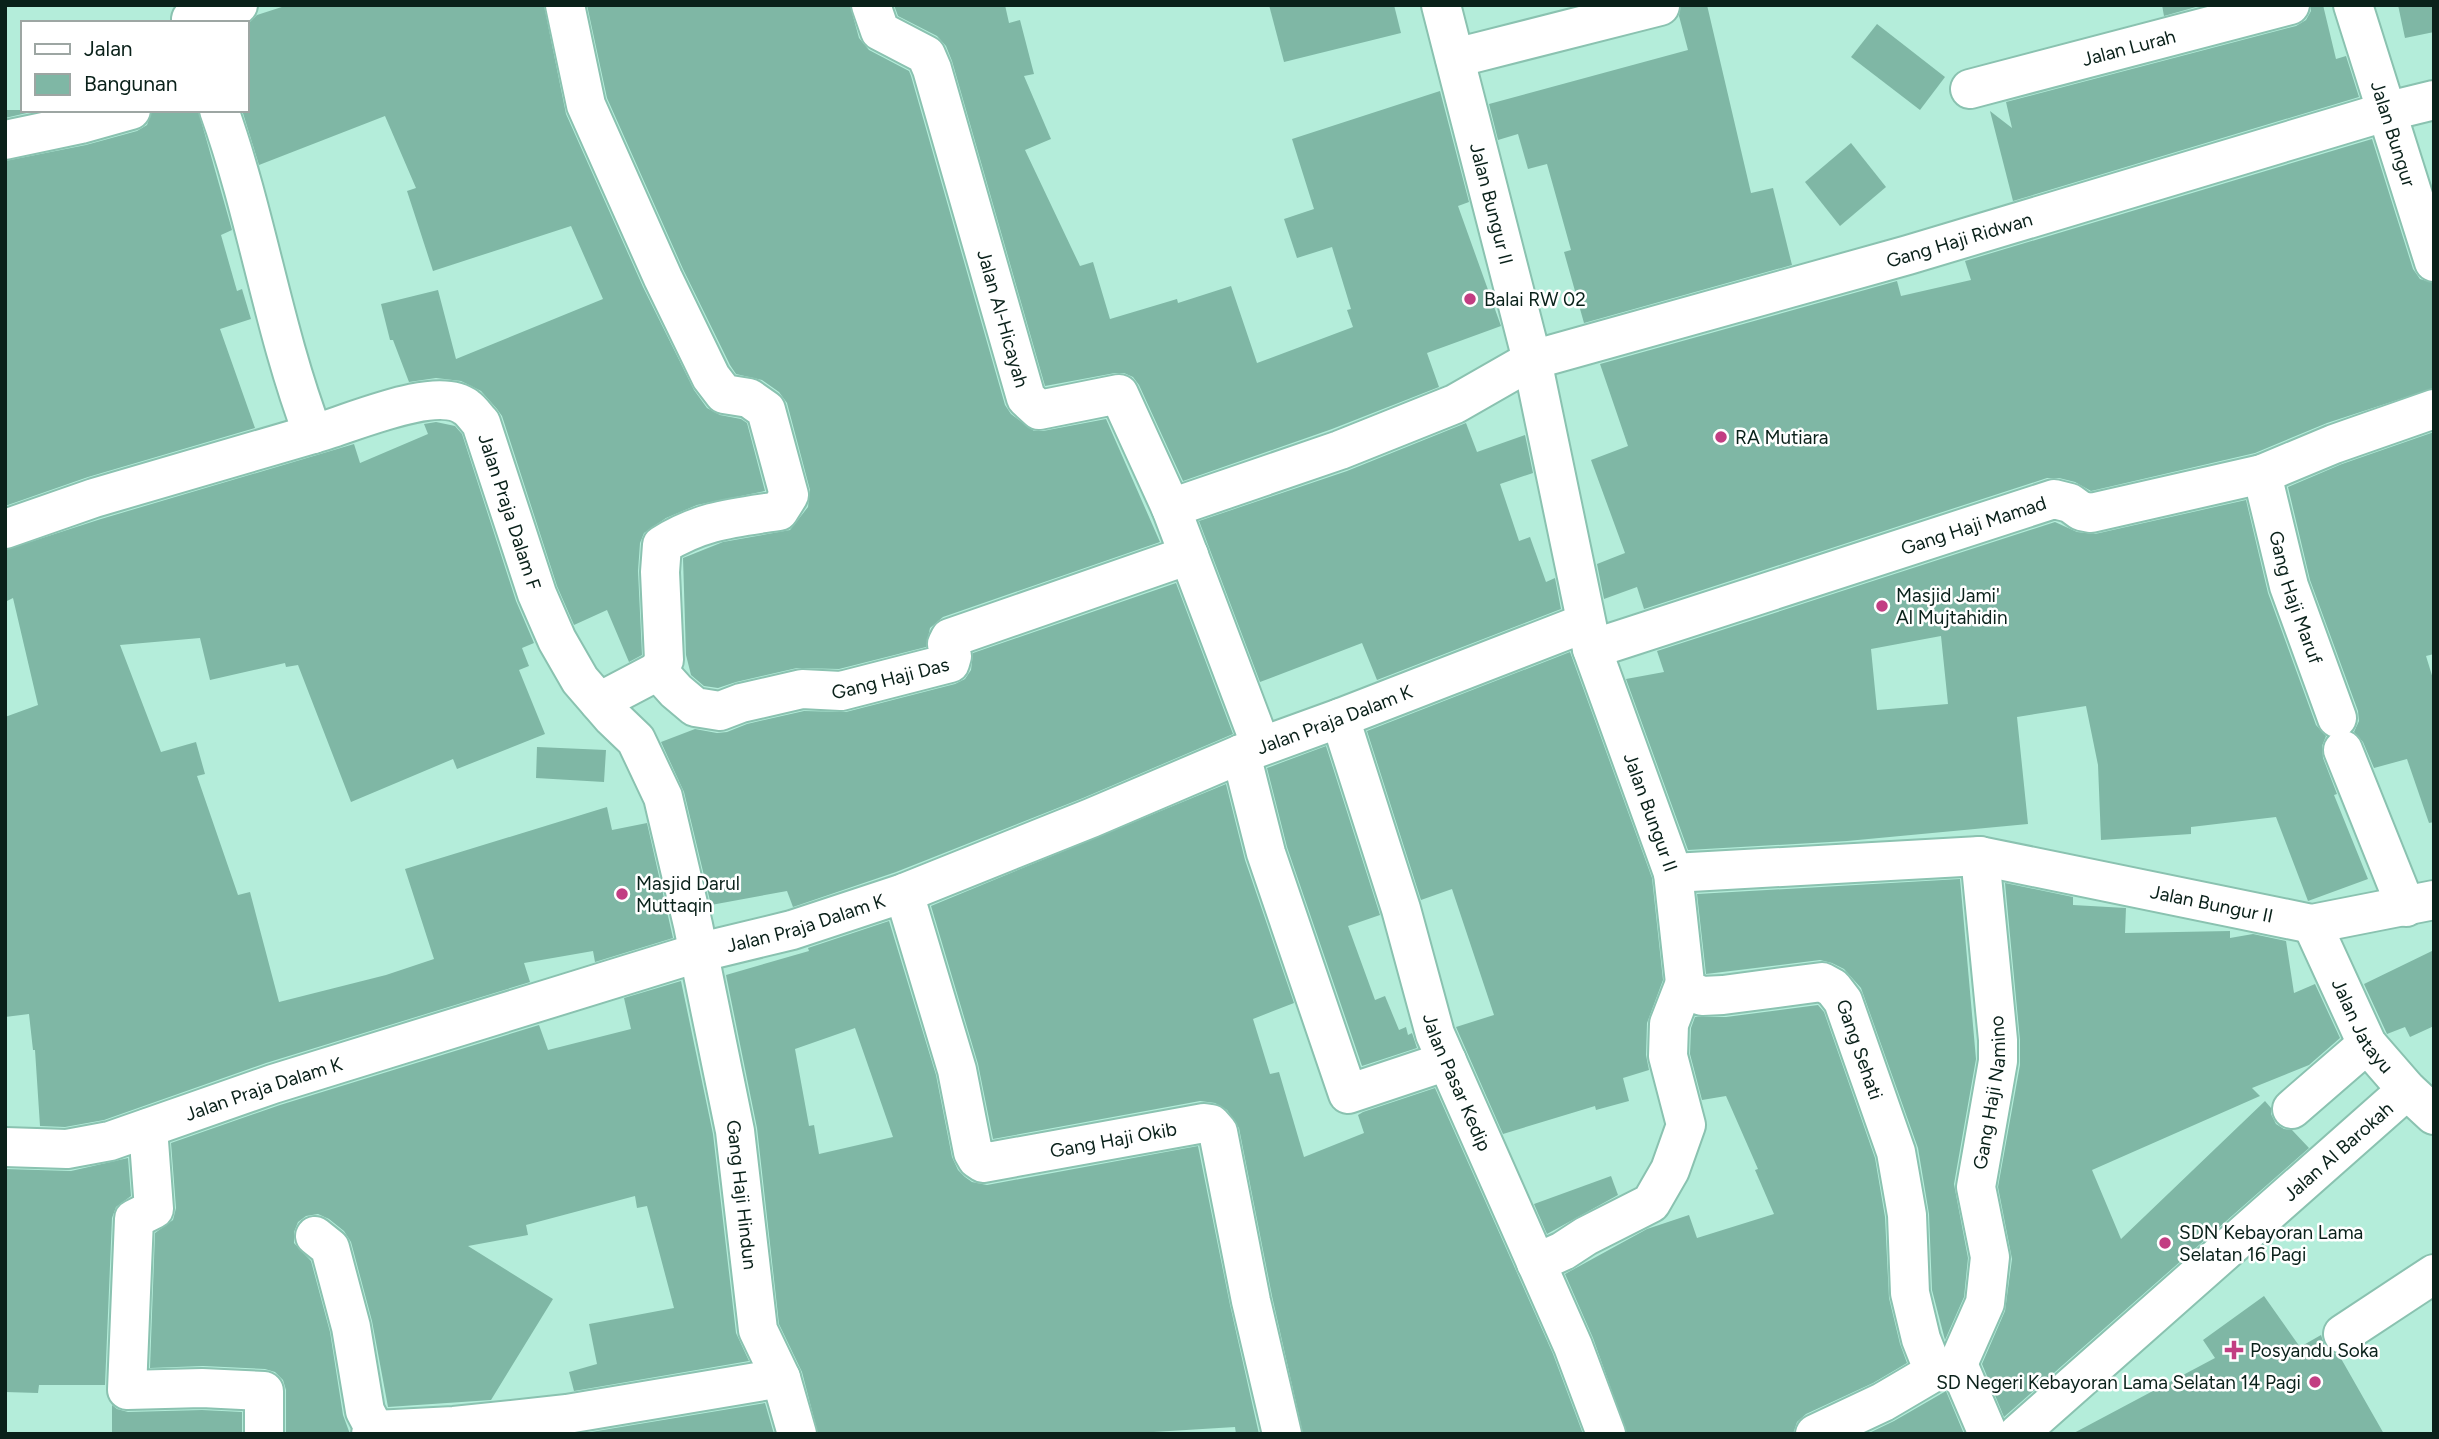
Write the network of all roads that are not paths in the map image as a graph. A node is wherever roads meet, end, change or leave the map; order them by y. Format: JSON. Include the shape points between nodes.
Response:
{"nodes":[{"id":1,"x":238,"y":5,"type":"edge"},
{"id":2,"x":565,"y":5,"type":"edge"},
{"id":3,"x":871,"y":5,"type":"edge"},
{"id":4,"x":1441,"y":5,"type":"edge"},
{"id":5,"x":2290,"y":5,"type":"edge"},
{"id":6,"x":2353,"y":5,"type":"edge"},
{"id":7,"x":1660,"y":6,"type":"edge"},
{"id":8,"x":190,"y":16,"type":"edge"},
{"id":9,"x":1455,"y":58,"type":"junction"},
{"id":10,"x":1970,"y":89,"type":"dead end"},
{"id":11,"x":2434,"y":100,"type":"edge"},
{"id":12,"x":124,"y":112,"type":"edge"},
{"id":13,"x":220,"y":112,"type":"edge"},
{"id":14,"x":2385,"y":112,"type":"junction"},
{"id":15,"x":5,"y":140,"type":"edge"},
{"id":16,"x":2434,"y":261,"type":"edge"},
{"id":17,"x":1532,"y":360,"type":"junction"},
{"id":18,"x":2434,"y":409,"type":"edge"},
{"id":19,"x":313,"y":434,"type":"junction"},
{"id":20,"x":2262,"y":474,"type":"junction"},
{"id":21,"x":1171,"y":508,"type":"junction"},
{"id":22,"x":5,"y":529,"type":"edge"},
{"id":23,"x":1189,"y":555,"type":"junction"},
{"id":24,"x":1588,"y":636,"type":"junction"},
{"id":25,"x":658,"y":671,"type":"junction"},
{"id":26,"x":599,"y":702,"type":"junction"},
{"id":27,"x":1340,"y":719,"type":"junction"},
{"id":28,"x":1251,"y":750,"type":"junction"},
{"id":29,"x":1980,"y":856,"type":"junction"},
{"id":30,"x":1673,"y":873,"type":"junction"},
{"id":31,"x":904,"y":892,"type":"junction"},
{"id":32,"x":2420,"y":904,"type":"edge"},
{"id":33,"x":2312,"y":924,"type":"junction"},
{"id":34,"x":697,"y":953,"type":"junction"},
{"id":35,"x":1685,"y":983,"type":"junction"},
{"id":36,"x":2367,"y":1044,"type":"junction"},
{"id":37,"x":1447,"y":1061,"type":"junction"},
{"id":38,"x":2420,"y":1102,"type":"edge"},
{"id":39,"x":2292,"y":1109,"type":"dead end"},
{"id":40,"x":148,"y":1128,"type":"junction"},
{"id":41,"x":5,"y":1147,"type":"edge"},
{"id":42,"x":315,"y":1236,"type":"dead end"},
{"id":43,"x":1536,"y":1263,"type":"junction"},
{"id":44,"x":2434,"y":1274,"type":"edge"},
{"id":45,"x":2343,"y":1334,"type":"dead end"},
{"id":46,"x":1946,"y":1368,"type":"junction"},
{"id":47,"x":781,"y":1378,"type":"junction"},
{"id":48,"x":373,"y":1432,"type":"edge"},
{"id":49,"x":264,"y":1434,"type":"edge"},
{"id":50,"x":797,"y":1434,"type":"edge"},
{"id":51,"x":1282,"y":1434,"type":"edge"},
{"id":52,"x":1606,"y":1434,"type":"edge"},
{"id":53,"x":1815,"y":1434,"type":"edge"},
{"id":54,"x":1988,"y":1434,"type":"edge"},
{"id":55,"x":2018,"y":1434,"type":"edge"}],
"edges":[{"from":1,"to":8,"type":"street"},
{"from":2,"to":25,"type":"street","via":[[586,105],[663,278],[710,377],[724,394],[749,398],[766,410],[789,495],[779,511],[717,520],[684,531],[662,545],[664,660]]},
{"from":3,"to":21,"type":"street","name":"Jalan Al-Hicayah","via":[[880,31],[926,55],[932,69],[1026,398],[1039,410],[1119,394]]},
{"from":4,"to":9,"type":"street","name":"Jalan Bungur II"},
{"from":5,"to":10,"type":"street","name":"Jalan Lurah"},
{"from":6,"to":14,"type":"street","name":"Jalan Bungur"},
{"from":7,"to":9,"type":"street"},
{"from":9,"to":17,"type":"street","name":"Jalan Bungur II"},
{"from":11,"to":14,"type":"street","name":"Gang Haji Ridwan"},
{"from":12,"to":15,"type":"street"},
{"from":13,"to":19,"type":"street","via":[[290,368]]},
{"from":14,"to":16,"type":"street","name":"Jalan Bungur"},
{"from":14,"to":17,"type":"street","name":"Gang Haji Ridwan","via":[[1908,255]]},
{"from":17,"to":21,"type":"street","name":"Gang Haji Ridwan","via":[[1455,404],[1340,450]]},
{"from":17,"to":24,"type":"street","name":"Jalan Bungur II"},
{"from":18,"to":20,"type":"street","name":"Gang Haji Mamad"},
{"from":19,"to":22,"type":"street","name":"Jalan Praja Dalam F"},
{"from":19,"to":26,"type":"street","name":"Jalan Praja Dalam F","via":[[416,402],[438,398],[465,405],[481,423],[537,594],[557,640]]},
{"from":20,"to":24,"type":"street","name":"Gang Haji Mamad","via":[[2091,513],[2054,499]]},
{"from":20,"to":32,"type":"street","name":"Gang Haji Maruf","via":[[2289,586],[2340,734]]},
{"from":21,"to":23,"type":"street","name":"Jalan Al-Hicayah"},
{"from":23,"to":25,"type":"street","name":"Gang Haji Das","via":[[950,638],[950,663],[841,691],[802,689],[720,711],[695,707]]},
{"from":23,"to":28,"type":"street","name":"Jalan Al-Hicayah"},
{"from":24,"to":27,"type":"street","name":"Jalan Praja Dalam K"},
{"from":24,"to":30,"type":"street","name":"Jalan Bungur II"},
{"from":25,"to":26,"type":"street"},
{"from":26,"to":34,"type":"street","name":"Jalan Praja Dalam F","via":[[636,740],[663,797]]},
{"from":27,"to":28,"type":"street","name":"Jalan Praja Dalam K"},
{"from":27,"to":37,"type":"street","name":"Jalan Pasar Kedip"},
{"from":28,"to":31,"type":"street","name":"Jalan Praja Dalam K"},
{"from":28,"to":37,"type":"street","name":"Jalan Al-Hicayah","via":[[1266,853],[1348,1094]]},
{"from":29,"to":30,"type":"street","name":"Jalan Bungur II"},
{"from":29,"to":33,"type":"street","name":"Jalan Bungur II"},
{"from":29,"to":46,"type":"street","name":"Gang Haji Namino","via":[[1998,1040],[1976,1187],[1990,1256],[1985,1303]]},
{"from":30,"to":35,"type":"street"},
{"from":31,"to":34,"type":"street","name":"Jalan Praja Dalam K","via":[[792,930]]},
{"from":31,"to":51,"type":"street","name":"Gang Haji Okib","via":[[957,1070],[977,1159],[983,1163],[1204,1123],[1217,1132]]},
{"from":32,"to":33,"type":"street","name":"Jalan Bungur II"},
{"from":33,"to":36,"type":"street","name":"Jalan Jatayu"},
{"from":34,"to":40,"type":"street","name":"Jalan Praja Dalam K","via":[[273,1084]]},
{"from":34,"to":47,"type":"street","name":"Gang Haji Hindun","via":[[735,1131],[758,1330]]},
{"from":35,"to":43,"type":"street","via":[[1669,1024],[1668,1056],[1686,1125],[1670,1170],[1651,1203]]},
{"from":35,"to":46,"type":"street","name":"Gang Sehati","via":[[1702,996],[1822,982],[1843,1001],[1896,1152],[1907,1215],[1910,1293],[1921,1339]]},
{"from":36,"to":38,"type":"street","name":"Jalan Jatayu"},
{"from":36,"to":39,"type":"street"},
{"from":37,"to":43,"type":"street","name":"Jalan Pasar Kedip"},
{"from":38,"to":55,"type":"street","name":"Jalan Al Barokah"},
{"from":40,"to":41,"type":"street","name":"Jalan Praja Dalam K","via":[[110,1142],[67,1149]]},
{"from":40,"to":49,"type":"street","via":[[155,1209],[134,1219],[127,1391],[264,1391]]},
{"from":42,"to":48,"type":"street","via":[[330,1248]]},
{"from":43,"to":52,"type":"street","name":"Jalan Pasar Kedip"},
{"from":44,"to":45,"type":"street"},
{"from":46,"to":53,"type":"street"},
{"from":46,"to":54,"type":"street","name":"Gang Sehati"},
{"from":47,"to":48,"type":"street","via":[[567,1414]]},
{"from":47,"to":50,"type":"street","name":"Gang Haji Hindun"}]}
